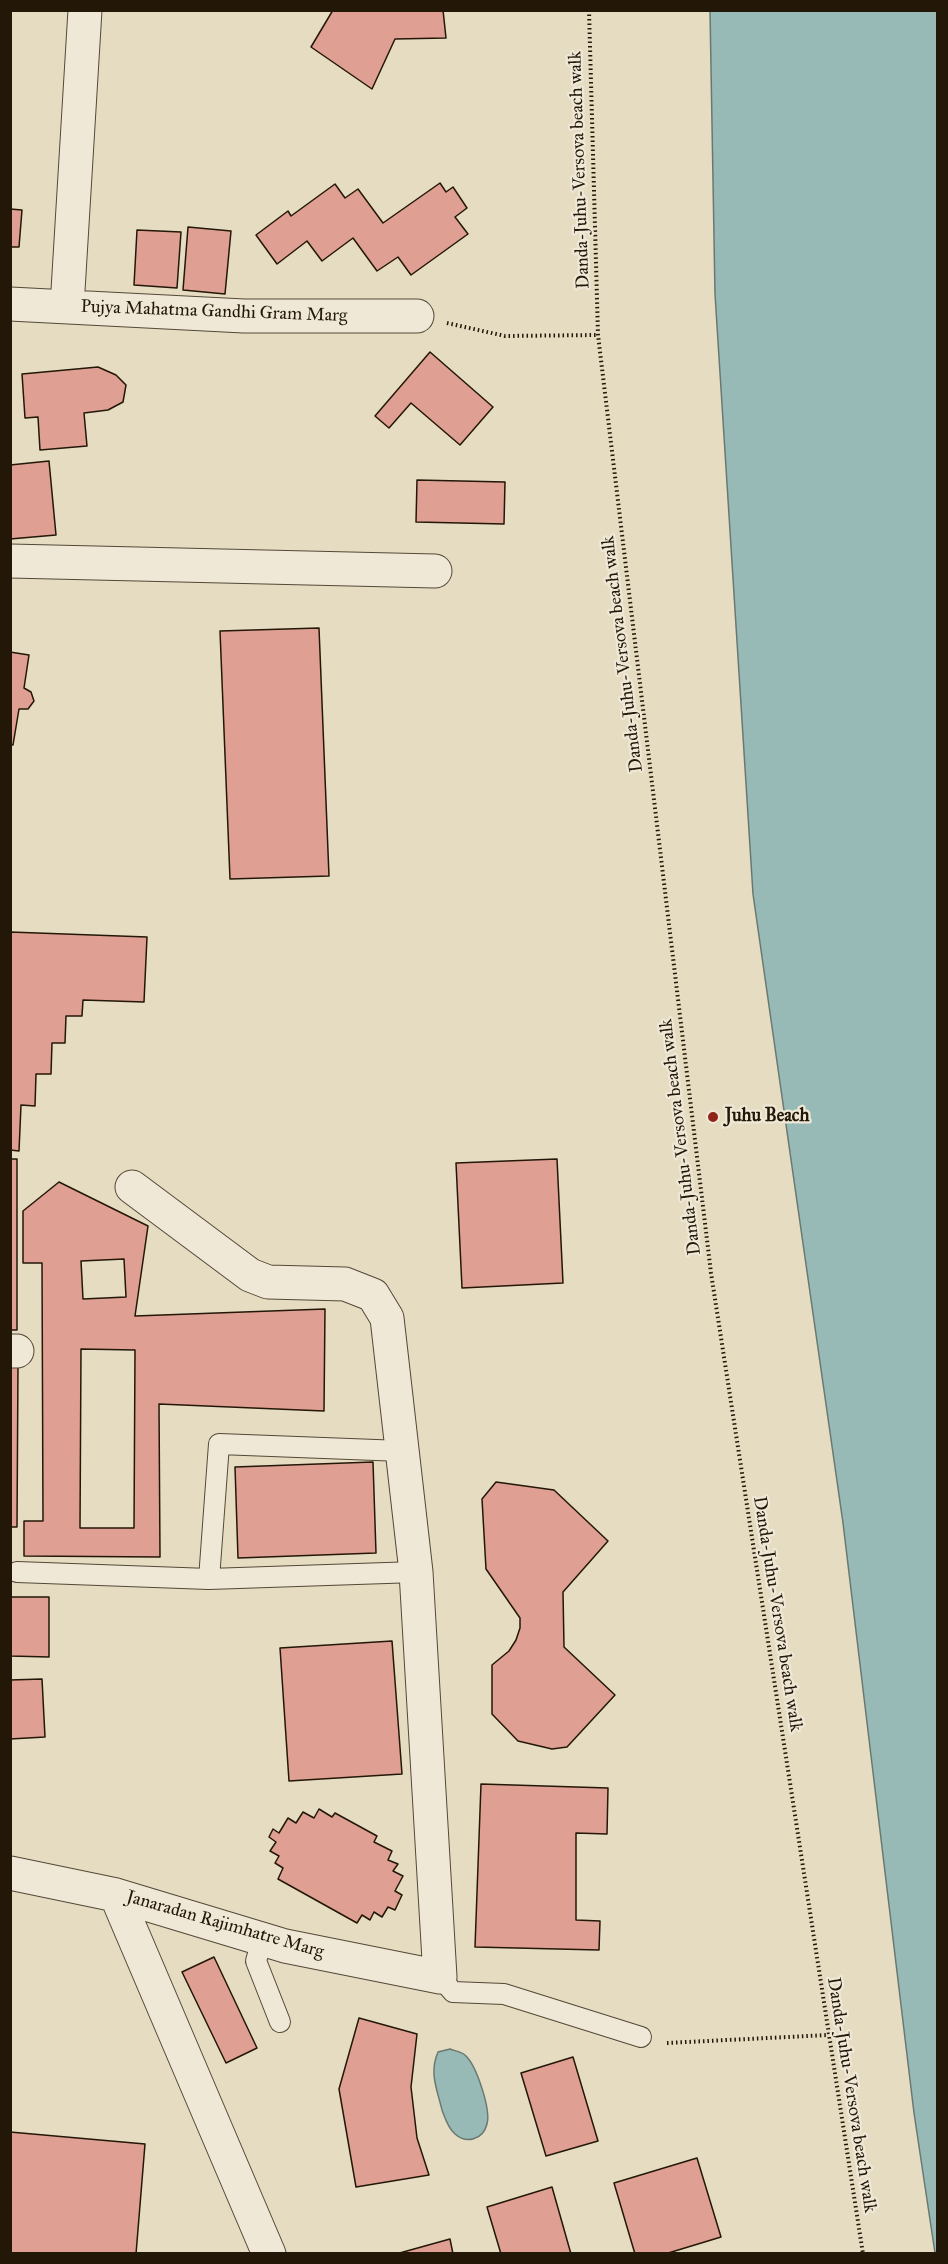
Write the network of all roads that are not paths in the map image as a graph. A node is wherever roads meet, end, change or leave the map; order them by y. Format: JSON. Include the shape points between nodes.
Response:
{"nodes":[{"id":1,"x":85,"y":10,"type":"edge"},
{"id":2,"x":10,"y":304,"type":"edge"},
{"id":3,"x":67,"y":307,"type":"junction"},
{"id":4,"x":417,"y":316,"type":"road end"},
{"id":5,"x":10,"y":561,"type":"edge"},
{"id":6,"x":435,"y":571,"type":"dead end"},
{"id":7,"x":132,"y":1187,"type":"dead end"},
{"id":8,"x":402,"y":1451,"type":"junction"},
{"id":9,"x":17,"y":1572,"type":"dead end"},
{"id":10,"x":416,"y":1572,"type":"junction"},
{"id":11,"x":209,"y":1579,"type":"junction"},
{"id":12,"x":10,"y":1872,"type":"edge"},
{"id":13,"x":117,"y":1894,"type":"junction"},
{"id":14,"x":262,"y":1940,"type":"junction"},
{"id":15,"x":440,"y":1977,"type":"junction"},
{"id":16,"x":280,"y":2022,"type":"dead end"},
{"id":17,"x":641,"y":2037,"type":"dead end"},
{"id":18,"x":269,"y":2253,"type":"edge"}],
"edges":[{"from":1,"to":3,"type":"street"},
{"from":2,"to":3,"type":"street","name":"Pujya Mahatma Gandhi Gram Marg"},
{"from":3,"to":4,"type":"street","name":"Pujya Mahatma Gandhi Gram Marg","via":[[243,316]]},
{"from":5,"to":6,"type":"street"},
{"from":7,"to":8,"type":"street","via":[[250,1275],[268,1282],[345,1284],[373,1295],[387,1318]]},
{"from":8,"to":10,"type":"street"},
{"from":8,"to":11,"type":"lane","via":[[219,1444]]},
{"from":9,"to":11,"type":"lane"},
{"from":10,"to":11,"type":"lane"},
{"from":10,"to":15,"type":"street"},
{"from":12,"to":13,"type":"street","name":"Janaradan Rajimhatre Marg"},
{"from":13,"to":14,"type":"street","name":"Janaradan Rajimhatre Marg"},
{"from":13,"to":18,"type":"street"},
{"from":14,"to":15,"type":"street","name":"Janaradan Rajimhatre Marg"},
{"from":14,"to":16,"type":"lane","via":[[256,1961]]},
{"from":15,"to":17,"type":"lane","via":[[453,1992],[504,1994]]}]}
